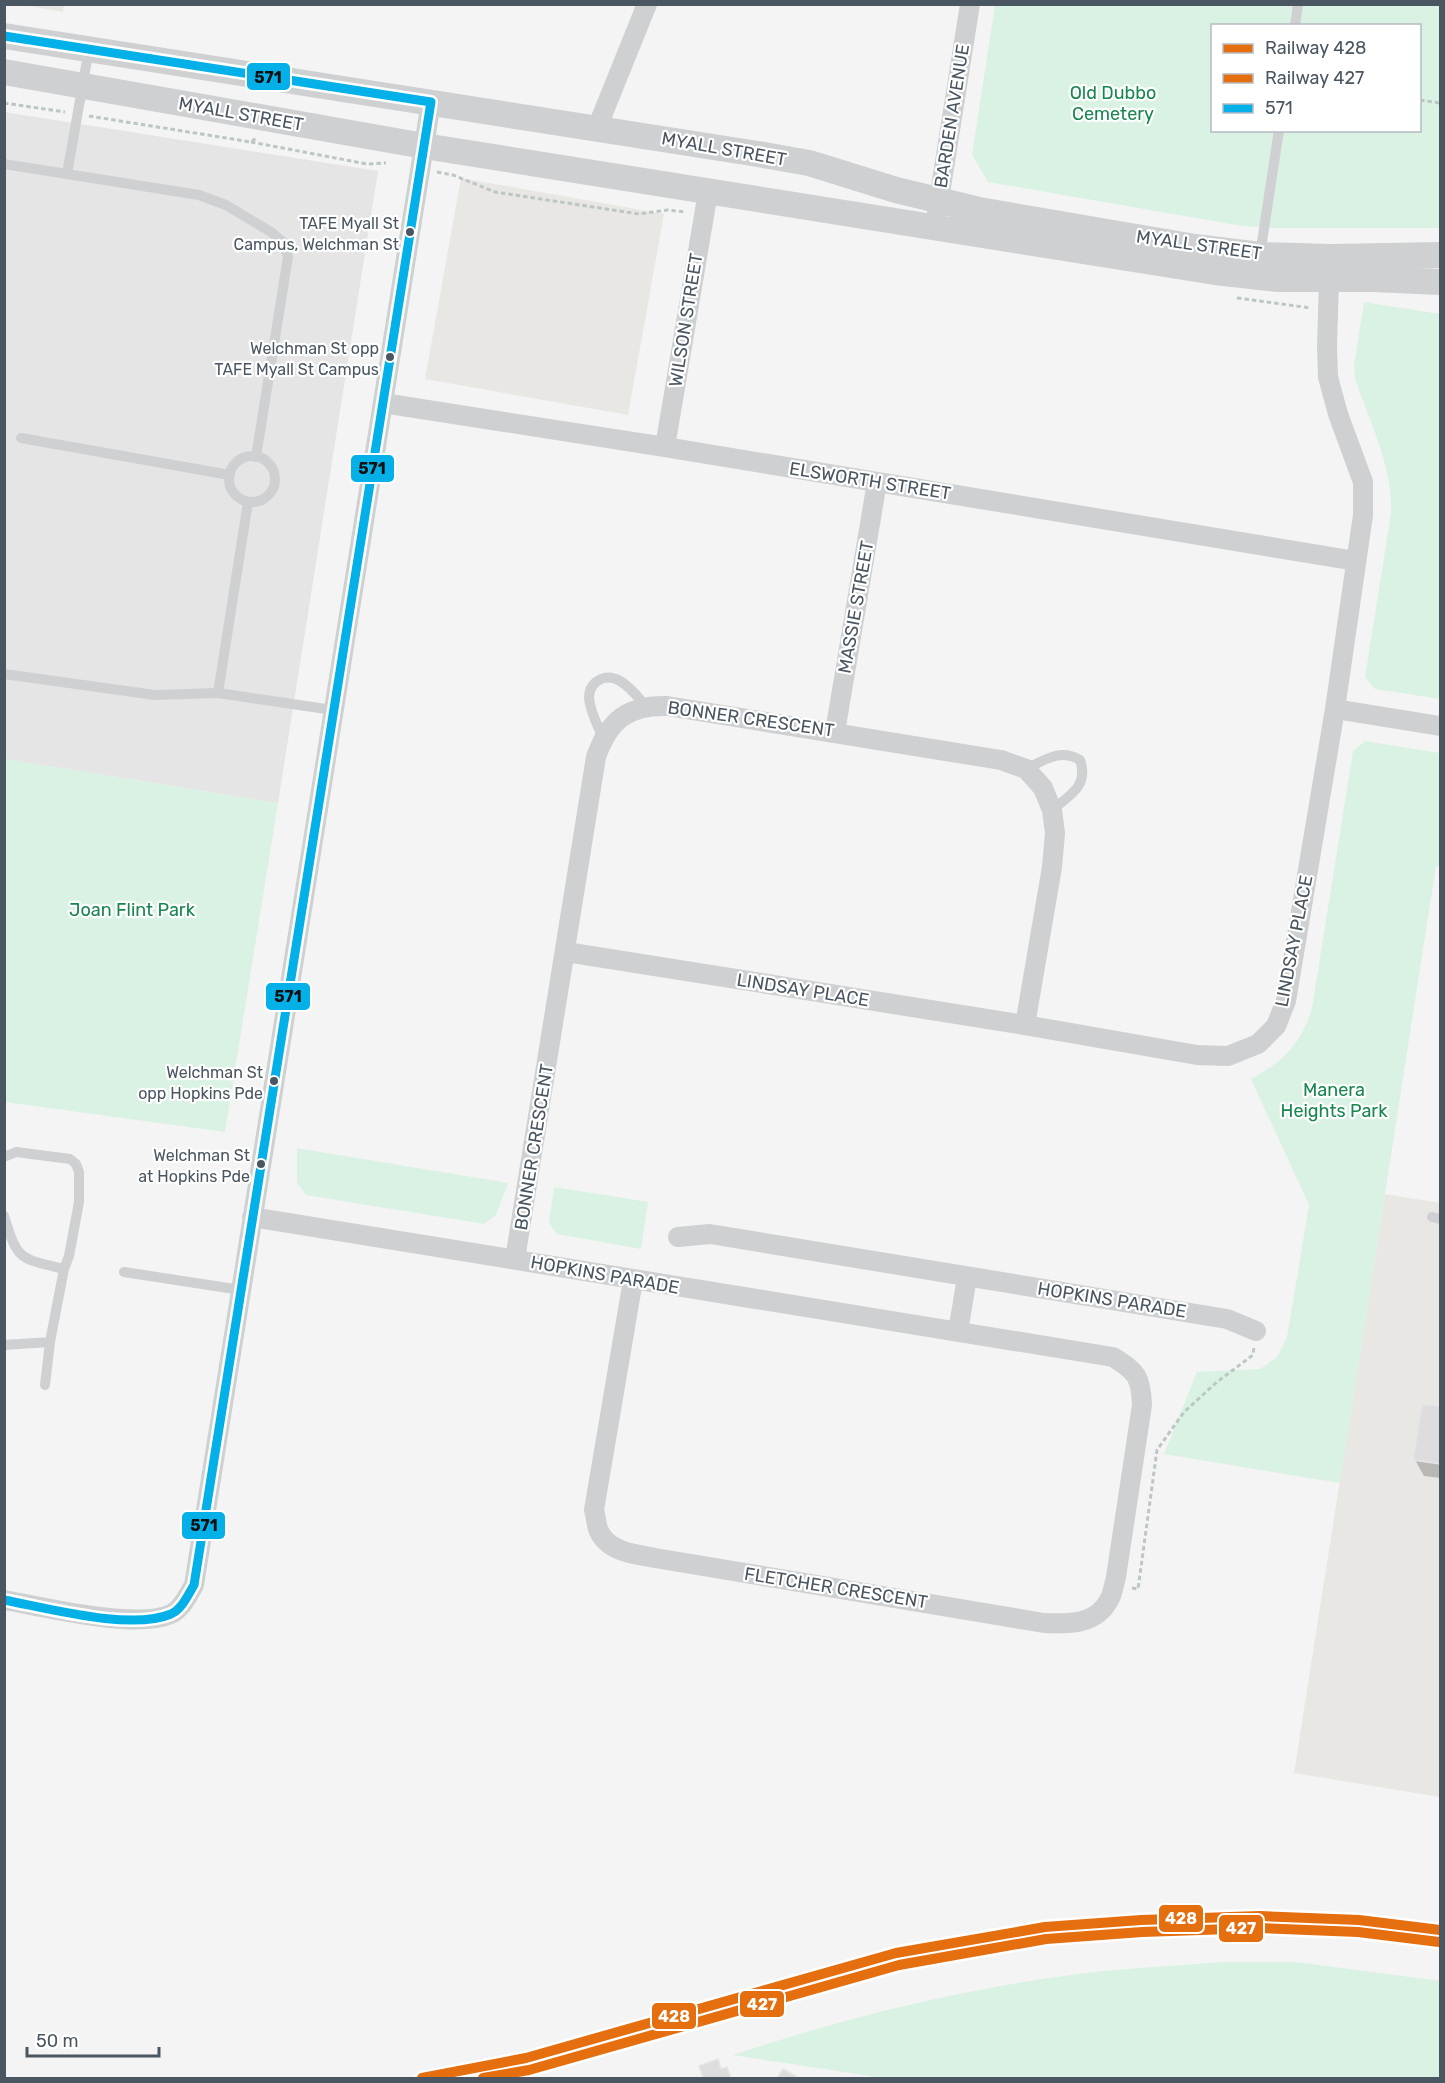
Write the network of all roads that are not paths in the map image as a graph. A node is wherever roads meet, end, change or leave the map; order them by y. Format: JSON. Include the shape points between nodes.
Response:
{"nodes":[{"id":1,"x":647,"y":4,"type":"edge"},
{"id":2,"x":970,"y":4,"type":"edge"},
{"id":3,"x":1298,"y":4,"type":"edge"},
{"id":4,"x":1295,"y":24,"type":"edge"},
{"id":5,"x":4,"y":36,"type":"edge"},
{"id":6,"x":89,"y":49,"type":"junction"},
{"id":7,"x":4,"y":72,"type":"edge"},
{"id":8,"x":82,"y":86,"type":"junction"},
{"id":9,"x":431,"y":102,"type":"junction"},
{"id":10,"x":597,"y":128,"type":"junction"},
{"id":11,"x":1279,"y":132,"type":"edge"},
{"id":12,"x":424,"y":146,"type":"junction"},
{"id":13,"x":4,"y":164,"type":"edge"},
{"id":14,"x":67,"y":174,"type":"junction"},
{"id":15,"x":708,"y":192,"type":"junction"},
{"id":16,"x":938,"y":201,"type":"junction"},
{"id":17,"x":935,"y":227,"type":"junction"},
{"id":18,"x":1260,"y":255,"type":"junction"},
{"id":19,"x":1440,"y":255,"type":"edge"},
{"id":20,"x":1329,"y":280,"type":"junction"},
{"id":21,"x":1440,"y":282,"type":"edge"},
{"id":22,"x":383,"y":403,"type":"junction"},
{"id":23,"x":21,"y":438,"type":"dead end"},
{"id":24,"x":665,"y":447,"type":"junction"},
{"id":25,"x":256,"y":457,"type":"junction"},
{"id":26,"x":230,"y":475,"type":"junction"},
{"id":27,"x":877,"y":482,"type":"junction"},
{"id":28,"x":248,"y":501,"type":"junction"},
{"id":29,"x":1356,"y":561,"type":"junction"},
{"id":30,"x":4,"y":674,"type":"edge"},
{"id":31,"x":218,"y":693,"type":"junction"},
{"id":32,"x":646,"y":706,"type":"junction"},
{"id":33,"x":1335,"y":709,"type":"junction"},
{"id":34,"x":333,"y":710,"type":"junction"},
{"id":35,"x":1440,"y":726,"type":"edge"},
{"id":36,"x":835,"y":732,"type":"junction"},
{"id":37,"x":603,"y":738,"type":"junction"},
{"id":38,"x":1026,"y":770,"type":"junction"},
{"id":39,"x":1052,"y":810,"type":"junction"},
{"id":40,"x":566,"y":952,"type":"junction"},
{"id":41,"x":1025,"y":1025,"type":"junction"},
{"id":42,"x":4,"y":1157,"type":"edge"},
{"id":43,"x":4,"y":1216,"type":"edge"},
{"id":44,"x":252,"y":1217,"type":"junction"},
{"id":45,"x":678,"y":1237,"type":"dead end"},
{"id":46,"x":515,"y":1259,"type":"junction"},
{"id":47,"x":64,"y":1269,"type":"junction"},
{"id":48,"x":124,"y":1272,"type":"dead end"},
{"id":49,"x":967,"y":1277,"type":"junction"},
{"id":50,"x":633,"y":1280,"type":"junction"},
{"id":51,"x":241,"y":1290,"type":"junction"},
{"id":52,"x":1256,"y":1331,"type":"road end"},
{"id":53,"x":958,"y":1332,"type":"junction"},
{"id":54,"x":50,"y":1342,"type":"junction"},
{"id":55,"x":4,"y":1345,"type":"edge"},
{"id":56,"x":1141,"y":1384,"type":"joint"},
{"id":57,"x":45,"y":1385,"type":"dead end"},
{"id":58,"x":4,"y":1600,"type":"edge"}],
"edges":[{"from":1,"to":10,"type":"street"},
{"from":2,"to":16,"type":"street","name":"BARDEN AVENUE"},
{"from":3,"to":4,"type":"lane"},
{"from":5,"to":6,"type":"street","name":"MYALL STREET"},
{"from":6,"to":8,"type":"lane"},
{"from":6,"to":9,"type":"street","name":"MYALL STREET"},
{"from":7,"to":8,"type":"street","name":"MYALL STREET"},
{"from":8,"to":12,"type":"street","name":"MYALL STREET"},
{"from":8,"to":14,"type":"lane"},
{"from":9,"to":10,"type":"street","name":"MYALL STREET"},
{"from":9,"to":12,"type":"street"},
{"from":10,"to":16,"type":"street","name":"MYALL STREET","via":[[808,163]]},
{"from":11,"to":18,"type":"lane"},
{"from":12,"to":15,"type":"street","name":"MYALL STREET"},
{"from":12,"to":22,"type":"street"},
{"from":13,"to":14,"type":"lane"},
{"from":14,"to":25,"type":"lane","via":[[199,195],[226,204],[283,242],[288,257]]},
{"from":15,"to":17,"type":"street","name":"MYALL STREET"},
{"from":15,"to":24,"type":"street","name":"WILSON STREET"},
{"from":16,"to":17,"type":"street","name":"BARDEN AVENUE"},
{"from":16,"to":18,"type":"street","name":"MYALL STREET"},
{"from":17,"to":20,"type":"street","name":"MYALL STREET","via":[[1215,272]]},
{"from":18,"to":19,"type":"street","name":"MYALL STREET"},
{"from":20,"to":21,"type":"street","name":"MYALL STREET"},
{"from":20,"to":29,"type":"street","name":"LINDSAY PLACE","via":[[1328,377],[1363,482]]},
{"from":22,"to":24,"type":"street","name":"ELSWORTH STREET"},
{"from":22,"to":34,"type":"street"},
{"from":23,"to":26,"type":"lane"},
{"from":24,"to":27,"type":"street","name":"ELSWORTH STREET"},
{"from":25,"to":26,"type":"lane","via":[[239,460]]},
{"from":25,"to":28,"type":"lane","via":[[269,463],[275,483],[268,496]]},
{"from":26,"to":28,"type":"lane","via":[[233,492]]},
{"from":27,"to":29,"type":"street","name":"ELSWORTH STREET"},
{"from":27,"to":36,"type":"street","name":"MASSIE STREET"},
{"from":28,"to":31,"type":"lane"},
{"from":29,"to":33,"type":"street","name":"LINDSAY PLACE"},
{"from":30,"to":31,"type":"lane","via":[[155,695]]},
{"from":31,"to":34,"type":"lane"},
{"from":32,"to":36,"type":"street","name":"BONNER CRESCENT"},
{"from":32,"to":37,"type":"street","name":"BONNER CRESCENT","via":[[614,724]]},
{"from":32,"to":37,"type":"lane","via":[[619,680],[597,681],[589,699]]},
{"from":33,"to":35,"type":"street"},
{"from":33,"to":41,"type":"street","name":"LINDSAY PLACE","via":[[1286,1000],[1276,1026],[1257,1044],[1228,1056],[1197,1055]]},
{"from":34,"to":44,"type":"street"},
{"from":36,"to":38,"type":"street","name":"BONNER CRESCENT","via":[[1001,760]]},
{"from":37,"to":40,"type":"street","name":"BONNER CRESCENT","via":[[596,757]]},
{"from":38,"to":39,"type":"street","name":"BONNER CRESCENT","via":[[1043,788]]},
{"from":38,"to":39,"type":"lane","via":[[1059,754],[1071,754],[1080,760],[1082,781]]},
{"from":39,"to":41,"type":"street","name":"BONNER CRESCENT","via":[[1052,867]]},
{"from":40,"to":41,"type":"street","name":"LINDSAY PLACE"},
{"from":40,"to":46,"type":"street","name":"BONNER CRESCENT"},
{"from":42,"to":47,"type":"lane","via":[[16,1152],[70,1159],[76,1164],[79,1202]]},
{"from":43,"to":47,"type":"lane","via":[[19,1255]]},
{"from":44,"to":46,"type":"street","name":"HOPKINS PARADE"},
{"from":44,"to":51,"type":"street"},
{"from":45,"to":49,"type":"street","name":"HOPKINS PARADE","via":[[710,1234]]},
{"from":46,"to":50,"type":"street","name":"HOPKINS PARADE"},
{"from":47,"to":54,"type":"lane"},
{"from":48,"to":51,"type":"lane"},
{"from":49,"to":52,"type":"street","name":"HOPKINS PARADE","via":[[1227,1319]]},
{"from":49,"to":53,"type":"street"},
{"from":50,"to":53,"type":"street","name":"HOPKINS PARADE"},
{"from":50,"to":56,"type":"street","name":"FLETCHER CRESCENT","via":[[594,1510],[598,1529],[608,1545],[628,1553],[1044,1623],[1071,1624],[1094,1618],[1109,1601],[1114,1584],[1142,1405]]},
{"from":51,"to":58,"type":"street","via":[[194,1585],[186,1600],[173,1613],[153,1620],[120,1619]]},
{"from":53,"to":56,"type":"street","name":"HOPKINS PARADE","via":[[1113,1357],[1130,1367]]},
{"from":54,"to":55,"type":"lane"},
{"from":54,"to":57,"type":"lane"}]}
